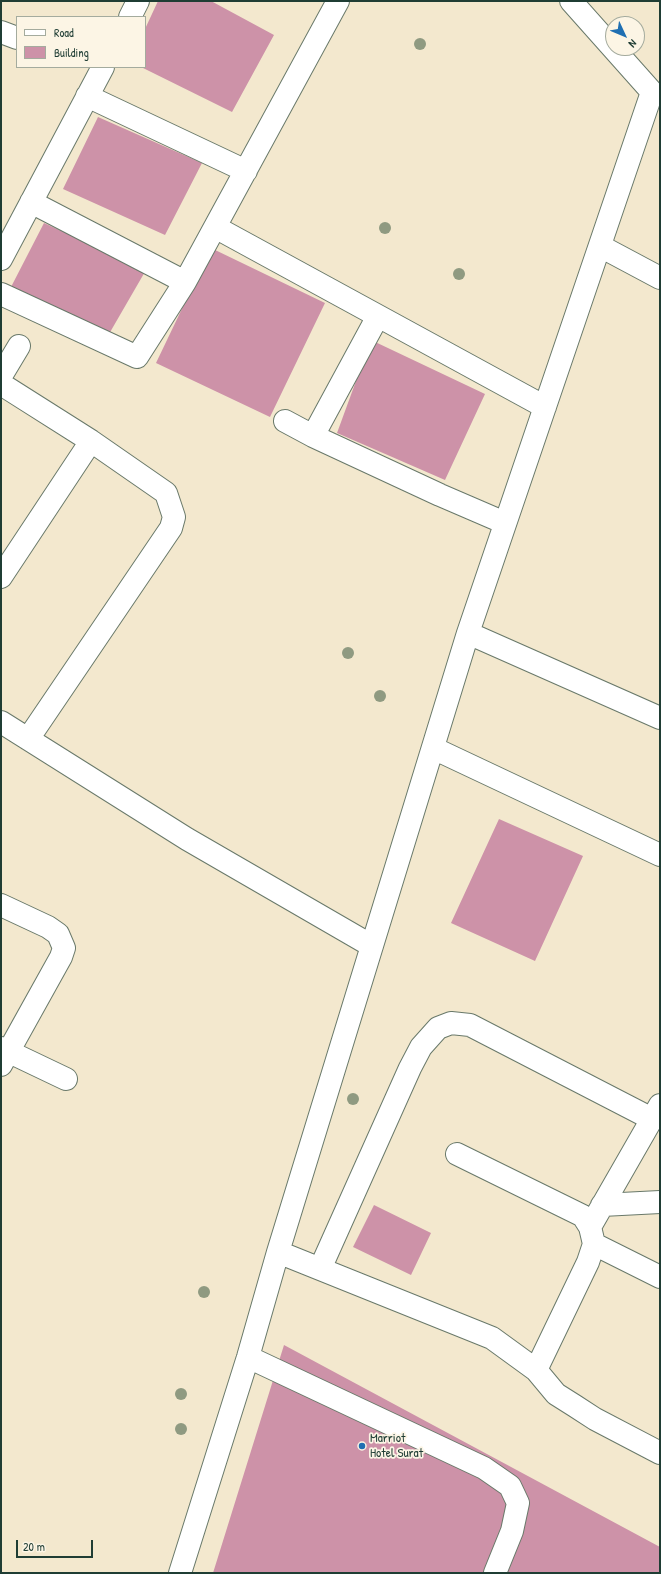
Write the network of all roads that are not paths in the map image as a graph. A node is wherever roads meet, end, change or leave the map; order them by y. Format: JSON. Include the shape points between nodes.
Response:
{"nodes":[{"id":1,"x":138,"y":1,"type":"edge"},
{"id":2,"x":338,"y":1,"type":"edge"},
{"id":3,"x":571,"y":1,"type":"edge"},
{"id":4,"x":130,"y":16,"type":"edge"},
{"id":5,"x":1,"y":32,"type":"edge"},
{"id":6,"x":16,"y":38,"type":"edge"},
{"id":7,"x":102,"y":68,"type":"edge"},
{"id":8,"x":656,"y":85,"type":"edge"},
{"id":9,"x":87,"y":96,"type":"junction"},
{"id":10,"x":246,"y":171,"type":"junction"},
{"id":11,"x":31,"y":202,"type":"junction"},
{"id":12,"x":215,"y":227,"type":"junction"},
{"id":13,"x":600,"y":246,"type":"junction"},
{"id":14,"x":1,"y":259,"type":"edge"},
{"id":15,"x":660,"y":278,"type":"edge"},
{"id":16,"x":185,"y":282,"type":"junction"},
{"id":17,"x":1,"y":294,"type":"edge"},
{"id":18,"x":378,"y":316,"type":"junction"},
{"id":19,"x":19,"y":346,"type":"dead end"},
{"id":20,"x":1,"y":376,"type":"edge"},
{"id":21,"x":1,"y":384,"type":"edge"},
{"id":22,"x":545,"y":407,"type":"junction"},
{"id":23,"x":284,"y":421,"type":"dead end"},
{"id":24,"x":313,"y":436,"type":"junction"},
{"id":25,"x":91,"y":441,"type":"junction"},
{"id":26,"x":505,"y":523,"type":"junction"},
{"id":27,"x":1,"y":577,"type":"edge"},
{"id":28,"x":468,"y":633,"type":"junction"},
{"id":29,"x":659,"y":716,"type":"edge"},
{"id":30,"x":1,"y":722,"type":"edge"},
{"id":31,"x":28,"y":739,"type":"junction"},
{"id":32,"x":433,"y":748,"type":"junction"},
{"id":33,"x":660,"y":855,"type":"edge"},
{"id":34,"x":1,"y":905,"type":"edge"},
{"id":35,"x":372,"y":946,"type":"junction"},
{"id":36,"x":3,"y":1055,"type":"edge"},
{"id":37,"x":66,"y":1079,"type":"dead end"},
{"id":38,"x":656,"y":1112,"type":"edge"},
{"id":39,"x":457,"y":1154,"type":"dead end"},
{"id":40,"x":660,"y":1202,"type":"edge"},
{"id":41,"x":602,"y":1205,"type":"junction"},
{"id":42,"x":592,"y":1235,"type":"junction"},
{"id":43,"x":278,"y":1252,"type":"junction"},
{"id":44,"x":320,"y":1269,"type":"junction"},
{"id":45,"x":660,"y":1276,"type":"edge"},
{"id":46,"x":248,"y":1357,"type":"junction"},
{"id":47,"x":536,"y":1370,"type":"junction"},
{"id":48,"x":660,"y":1453,"type":"edge"},
{"id":49,"x":180,"y":1573,"type":"edge"},
{"id":50,"x":495,"y":1573,"type":"edge"}],
"edges":[{"from":1,"to":4,"type":"street"},
{"from":2,"to":10,"type":"street"},
{"from":3,"to":8,"type":"street"},
{"from":5,"to":6,"type":"street"},
{"from":7,"to":9,"type":"street"},
{"from":8,"to":13,"type":"street"},
{"from":9,"to":10,"type":"street"},
{"from":9,"to":11,"type":"street"},
{"from":10,"to":12,"type":"street"},
{"from":11,"to":14,"type":"street"},
{"from":11,"to":16,"type":"street"},
{"from":12,"to":16,"type":"street"},
{"from":12,"to":18,"type":"street"},
{"from":13,"to":15,"type":"street"},
{"from":13,"to":22,"type":"street"},
{"from":16,"to":17,"type":"street","via":[[137,356]]},
{"from":18,"to":22,"type":"street"},
{"from":18,"to":24,"type":"street"},
{"from":19,"to":20,"type":"street"},
{"from":21,"to":25,"type":"street"},
{"from":22,"to":26,"type":"street"},
{"from":23,"to":24,"type":"street"},
{"from":24,"to":26,"type":"street"},
{"from":25,"to":27,"type":"street"},
{"from":25,"to":31,"type":"street","via":[[166,493],[174,517],[170,528]]},
{"from":26,"to":28,"type":"street"},
{"from":28,"to":29,"type":"street"},
{"from":28,"to":32,"type":"street"},
{"from":30,"to":31,"type":"street"},
{"from":31,"to":35,"type":"street","via":[[187,839]]},
{"from":32,"to":33,"type":"street"},
{"from":32,"to":35,"type":"street"},
{"from":34,"to":36,"type":"street","via":[[48,927],[58,934],[64,948]]},
{"from":35,"to":43,"type":"street"},
{"from":36,"to":37,"type":"street"},
{"from":38,"to":41,"type":"street"},
{"from":38,"to":44,"type":"street","via":[[470,1025],[452,1023],[438,1028],[421,1047],[410,1068]]},
{"from":39,"to":42,"type":"street","via":[[583,1216]]},
{"from":40,"to":41,"type":"street"},
{"from":41,"to":42,"type":"street"},
{"from":42,"to":45,"type":"street"},
{"from":42,"to":47,"type":"street","via":[[588,1262]]},
{"from":43,"to":44,"type":"street"},
{"from":43,"to":46,"type":"street"},
{"from":44,"to":47,"type":"street","via":[[492,1338]]},
{"from":46,"to":49,"type":"street"},
{"from":46,"to":50,"type":"street","via":[[484,1468],[510,1486],[518,1503],[512,1531]]},
{"from":47,"to":48,"type":"street","via":[[556,1394],[595,1419]]}]}
